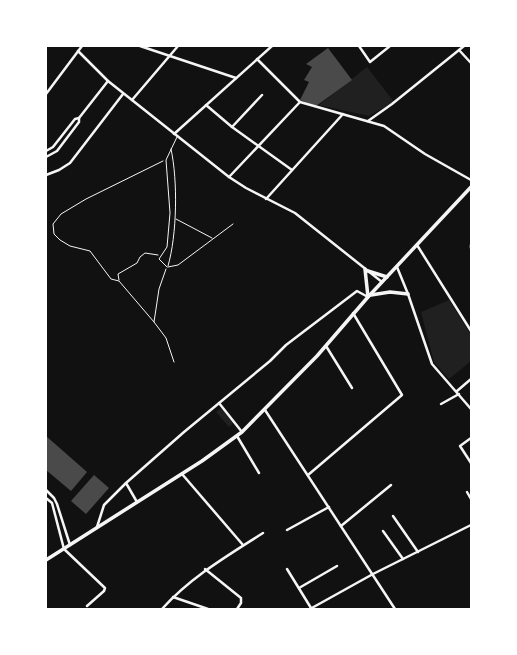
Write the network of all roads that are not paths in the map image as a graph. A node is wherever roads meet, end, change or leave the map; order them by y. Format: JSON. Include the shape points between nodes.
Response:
{"nodes":[{"id":1,"x":82,"y":46,"type":"edge"},
{"id":2,"x":140,"y":46,"type":"edge"},
{"id":3,"x":178,"y":46,"type":"edge"},
{"id":4,"x":272,"y":46,"type":"edge"},
{"id":5,"x":359,"y":46,"type":"edge"},
{"id":6,"x":390,"y":46,"type":"edge"},
{"id":7,"x":464,"y":46,"type":"edge"},
{"id":8,"x":144,"y":47,"type":"edge"},
{"id":9,"x":459,"y":50,"type":"junction"},
{"id":10,"x":78,"y":51,"type":"junction"},
{"id":11,"x":170,"y":56,"type":"junction"},
{"id":12,"x":257,"y":58,"type":"junction"},
{"id":13,"x":471,"y":63,"type":"edge"},
{"id":14,"x":236,"y":78,"type":"junction"},
{"id":15,"x":108,"y":81,"type":"junction"},
{"id":16,"x":46,"y":88,"type":"edge"},
{"id":17,"x":47,"y":93,"type":"edge"},
{"id":18,"x":123,"y":94,"type":"junction"},
{"id":19,"x":262,"y":95,"type":"dead end"},
{"id":20,"x":132,"y":100,"type":"junction"},
{"id":21,"x":300,"y":102,"type":"junction"},
{"id":22,"x":206,"y":105,"type":"junction"},
{"id":23,"x":343,"y":114,"type":"junction"},
{"id":24,"x":79,"y":118,"type":"junction"},
{"id":25,"x":74,"y":120,"type":"junction"},
{"id":26,"x":368,"y":121,"type":"junction"},
{"id":27,"x":78,"y":123,"type":"junction"},
{"id":28,"x":232,"y":127,"type":"junction"},
{"id":29,"x":174,"y":134,"type":"junction"},
{"id":30,"x":178,"y":137,"type":"junction"},
{"id":31,"x":257,"y":146,"type":"junction"},
{"id":32,"x":53,"y":147,"type":"junction"},
{"id":33,"x":171,"y":148,"type":"junction"},
{"id":34,"x":46,"y":151,"type":"edge"},
{"id":35,"x":57,"y":151,"type":"junction"},
{"id":36,"x":46,"y":157,"type":"edge"},
{"id":37,"x":292,"y":170,"type":"junction"},
{"id":38,"x":46,"y":175,"type":"edge"},
{"id":39,"x":229,"y":177,"type":"junction"},
{"id":40,"x":471,"y":180,"type":"edge"},
{"id":41,"x":471,"y":187,"type":"edge"},
{"id":42,"x":266,"y":199,"type":"junction"},
{"id":43,"x":175,"y":219,"type":"junction"},
{"id":44,"x":233,"y":224,"type":"dead end"},
{"id":45,"x":212,"y":238,"type":"junction"},
{"id":46,"x":417,"y":245,"type":"junction"},
{"id":47,"x":471,"y":245,"type":"edge"},
{"id":48,"x":471,"y":248,"type":"edge"},
{"id":49,"x":167,"y":267,"type":"junction"},
{"id":50,"x":397,"y":267,"type":"junction"},
{"id":51,"x":366,"y":270,"type":"junction"},
{"id":52,"x":387,"y":277,"type":"junction"},
{"id":53,"x":382,"y":282,"type":"junction"},
{"id":54,"x":408,"y":294,"type":"junction"},
{"id":55,"x":369,"y":296,"type":"junction"},
{"id":56,"x":353,"y":313,"type":"junction"},
{"id":57,"x":471,"y":331,"type":"edge"},
{"id":58,"x":326,"y":345,"type":"junction"},
{"id":59,"x":471,"y":380,"type":"edge"},
{"id":60,"x":352,"y":388,"type":"dead end"},
{"id":61,"x":458,"y":392,"type":"junction"},
{"id":62,"x":219,"y":403,"type":"junction"},
{"id":63,"x":441,"y":404,"type":"dead end"},
{"id":64,"x":471,"y":409,"type":"edge"},
{"id":65,"x":265,"y":410,"type":"junction"},
{"id":66,"x":242,"y":432,"type":"junction"},
{"id":67,"x":237,"y":436,"type":"junction"},
{"id":68,"x":471,"y":438,"type":"edge"},
{"id":69,"x":471,"y":463,"type":"edge"},
{"id":70,"x":259,"y":473,"type":"dead end"},
{"id":71,"x":182,"y":474,"type":"junction"},
{"id":72,"x":308,"y":475,"type":"junction"},
{"id":73,"x":126,"y":483,"type":"junction"},
{"id":74,"x":391,"y":485,"type":"dead end"},
{"id":75,"x":46,"y":490,"type":"edge"},
{"id":76,"x":467,"y":492,"type":"dead end"},
{"id":77,"x":46,"y":498,"type":"edge"},
{"id":78,"x":471,"y":499,"type":"edge"},
{"id":79,"x":137,"y":502,"type":"junction"},
{"id":80,"x":329,"y":508,"type":"junction"},
{"id":81,"x":393,"y":516,"type":"dead end"},
{"id":82,"x":471,"y":525,"type":"edge"},
{"id":83,"x":341,"y":526,"type":"junction"},
{"id":84,"x":97,"y":528,"type":"junction"},
{"id":85,"x":287,"y":530,"type":"dead end"},
{"id":86,"x":383,"y":531,"type":"dead end"},
{"id":87,"x":263,"y":533,"type":"dead end"},
{"id":88,"x":70,"y":545,"type":"junction"},
{"id":89,"x":243,"y":545,"type":"junction"},
{"id":90,"x":64,"y":549,"type":"junction"},
{"id":91,"x":418,"y":552,"type":"junction"},
{"id":92,"x":403,"y":559,"type":"junction"},
{"id":93,"x":46,"y":560,"type":"edge"},
{"id":94,"x":337,"y":566,"type":"dead end"},
{"id":95,"x":287,"y":568,"type":"dead end"},
{"id":96,"x":206,"y":569,"type":"junction"},
{"id":97,"x":373,"y":574,"type":"junction"},
{"id":98,"x":299,"y":588,"type":"junction"},
{"id":99,"x":173,"y":597,"type":"junction"},
{"id":100,"x":87,"y":606,"type":"dead end"},
{"id":101,"x":162,"y":609,"type":"edge"},
{"id":102,"x":208,"y":609,"type":"edge"},
{"id":103,"x":237,"y":609,"type":"edge"},
{"id":104,"x":310,"y":609,"type":"edge"},
{"id":105,"x":395,"y":609,"type":"edge"}],
"edges":[{"from":1,"to":10,"type":"street"},
{"from":2,"to":8,"type":"street"},
{"from":3,"to":11,"type":"street"},
{"from":4,"to":12,"type":"street"},
{"from":5,"to":6,"type":"street","via":[[370,62]]},
{"from":7,"to":9,"type":"street"},
{"from":8,"to":11,"type":"street"},
{"from":9,"to":13,"type":"street"},
{"from":9,"to":26,"type":"street"},
{"from":10,"to":15,"type":"street"},
{"from":10,"to":17,"type":"street"},
{"from":11,"to":14,"type":"street"},
{"from":11,"to":20,"type":"street"},
{"from":12,"to":14,"type":"street"},
{"from":12,"to":21,"type":"street"},
{"from":14,"to":22,"type":"street"},
{"from":15,"to":18,"type":"street"},
{"from":15,"to":24,"type":"street"},
{"from":16,"to":17,"type":"street"},
{"from":18,"to":20,"type":"street"},
{"from":18,"to":38,"type":"street","via":[[70,163]]},
{"from":19,"to":28,"type":"street"},
{"from":20,"to":29,"type":"street"},
{"from":21,"to":23,"type":"street"},
{"from":21,"to":31,"type":"street"},
{"from":22,"to":28,"type":"street"},
{"from":22,"to":29,"type":"street"},
{"from":23,"to":26,"type":"street"},
{"from":23,"to":37,"type":"street"},
{"from":24,"to":25,"type":"street"},
{"from":24,"to":27,"type":"street"},
{"from":25,"to":27,"type":"street"},
{"from":25,"to":32,"type":"street"},
{"from":26,"to":40,"type":"street","via":[[384,126],[424,154]]},
{"from":27,"to":35,"type":"street"},
{"from":28,"to":31,"type":"street"},
{"from":29,"to":30,"type":"street"},
{"from":30,"to":33,"type":"lane"},
{"from":30,"to":39,"type":"street"},
{"from":31,"to":37,"type":"street"},
{"from":31,"to":39,"type":"street"},
{"from":32,"to":34,"type":"street"},
{"from":32,"to":35,"type":"street"},
{"from":33,"to":43,"type":"lane","via":[[174,160]]},
{"from":33,"to":49,"type":"lane","via":[[166,160],[170,213],[168,247],[159,259]]},
{"from":35,"to":36,"type":"street"},
{"from":37,"to":42,"type":"street"},
{"from":39,"to":42,"type":"street"},
{"from":41,"to":46,"type":"main road"},
{"from":42,"to":51,"type":"street","via":[[295,213]]},
{"from":43,"to":45,"type":"lane"},
{"from":43,"to":49,"type":"lane","via":[[171,256]]},
{"from":44,"to":45,"type":"lane"},
{"from":45,"to":49,"type":"lane","via":[[178,265]]},
{"from":46,"to":50,"type":"main road"},
{"from":46,"to":57,"type":"street"},
{"from":47,"to":48,"type":"street"},
{"from":50,"to":52,"type":"main road"},
{"from":50,"to":54,"type":"street"},
{"from":51,"to":52,"type":"main road"},
{"from":51,"to":53,"type":"street"},
{"from":51,"to":55,"type":"main road"},
{"from":52,"to":53,"type":"main road"},
{"from":53,"to":55,"type":"main road"},
{"from":54,"to":55,"type":"main road","via":[[390,292]]},
{"from":54,"to":61,"type":"street","via":[[432,364]]},
{"from":55,"to":56,"type":"main road"},
{"from":55,"to":62,"type":"street","via":[[357,291],[286,345]]},
{"from":56,"to":58,"type":"main road"},
{"from":56,"to":72,"type":"street","via":[[402,395]]},
{"from":58,"to":60,"type":"street"},
{"from":58,"to":65,"type":"main road"},
{"from":59,"to":61,"type":"street"},
{"from":61,"to":63,"type":"street"},
{"from":61,"to":64,"type":"street"},
{"from":62,"to":66,"type":"street"},
{"from":62,"to":73,"type":"street"},
{"from":65,"to":66,"type":"main road"},
{"from":65,"to":72,"type":"street"},
{"from":66,"to":67,"type":"main road"},
{"from":67,"to":70,"type":"street"},
{"from":67,"to":71,"type":"main road"},
{"from":68,"to":69,"type":"street","via":[[460,446]]},
{"from":71,"to":79,"type":"main road"},
{"from":71,"to":89,"type":"street"},
{"from":72,"to":80,"type":"street"},
{"from":73,"to":79,"type":"street"},
{"from":73,"to":84,"type":"street","via":[[104,505]]},
{"from":74,"to":83,"type":"street"},
{"from":75,"to":88,"type":"street","via":[[57,504]]},
{"from":76,"to":78,"type":"street"},
{"from":77,"to":90,"type":"street","via":[[52,503]]},
{"from":79,"to":84,"type":"main road"},
{"from":80,"to":83,"type":"street"},
{"from":80,"to":85,"type":"street"},
{"from":81,"to":91,"type":"street"},
{"from":82,"to":91,"type":"street"},
{"from":83,"to":97,"type":"street"},
{"from":84,"to":88,"type":"main road"},
{"from":86,"to":92,"type":"street"},
{"from":87,"to":89,"type":"street"},
{"from":88,"to":90,"type":"main road"},
{"from":89,"to":96,"type":"street"},
{"from":90,"to":93,"type":"main road"},
{"from":90,"to":100,"type":"street","via":[[105,588]]},
{"from":91,"to":92,"type":"street"},
{"from":92,"to":97,"type":"street"},
{"from":94,"to":98,"type":"street"},
{"from":95,"to":98,"type":"street"},
{"from":96,"to":99,"type":"street"},
{"from":96,"to":103,"type":"street","via":[[241,598]]},
{"from":97,"to":104,"type":"street"},
{"from":97,"to":105,"type":"street"},
{"from":98,"to":104,"type":"street"},
{"from":99,"to":101,"type":"street"},
{"from":99,"to":102,"type":"street"}]}
